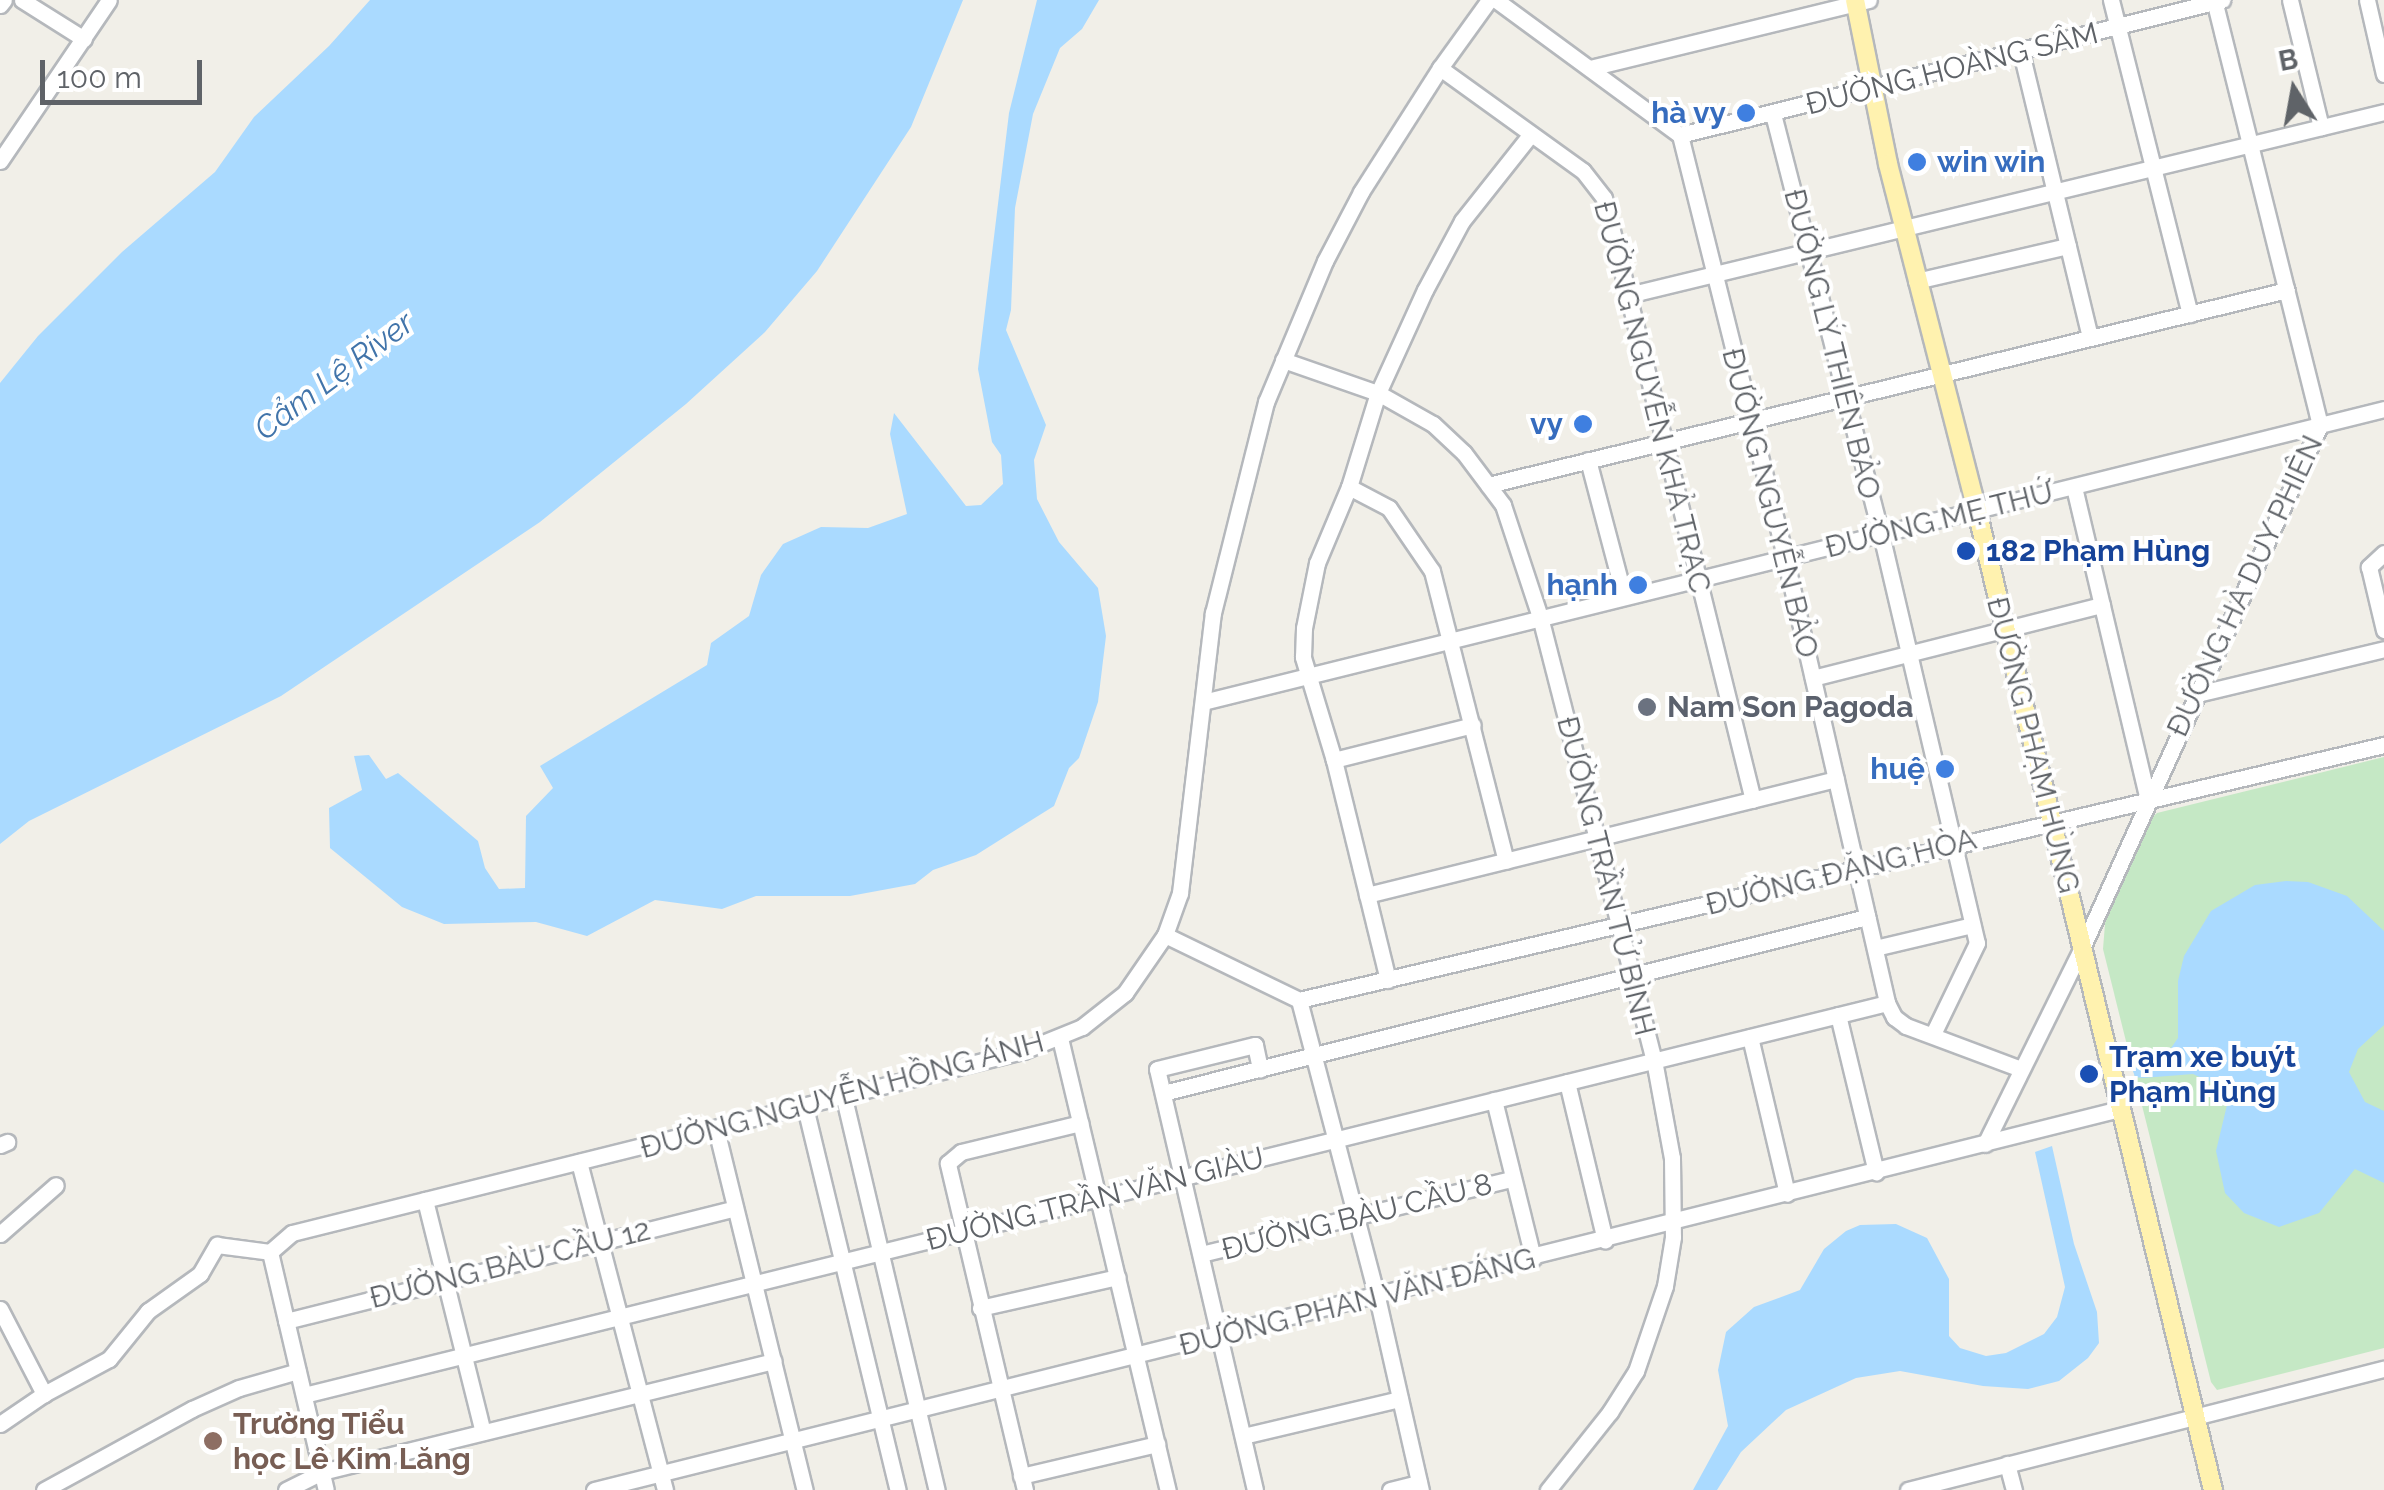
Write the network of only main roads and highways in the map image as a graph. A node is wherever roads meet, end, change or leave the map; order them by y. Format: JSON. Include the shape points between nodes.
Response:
{"nodes":[{"id":1,"x":1860,"y":1,"type":"edge"},
{"id":2,"x":2213,"y":1490,"type":"edge"}],
"edges":[{"from":1,"to":2,"type":"main road","name":"ĐƯỜNG PHẠM HÙNG","via":[[1872,90],[1916,281]]}]}
